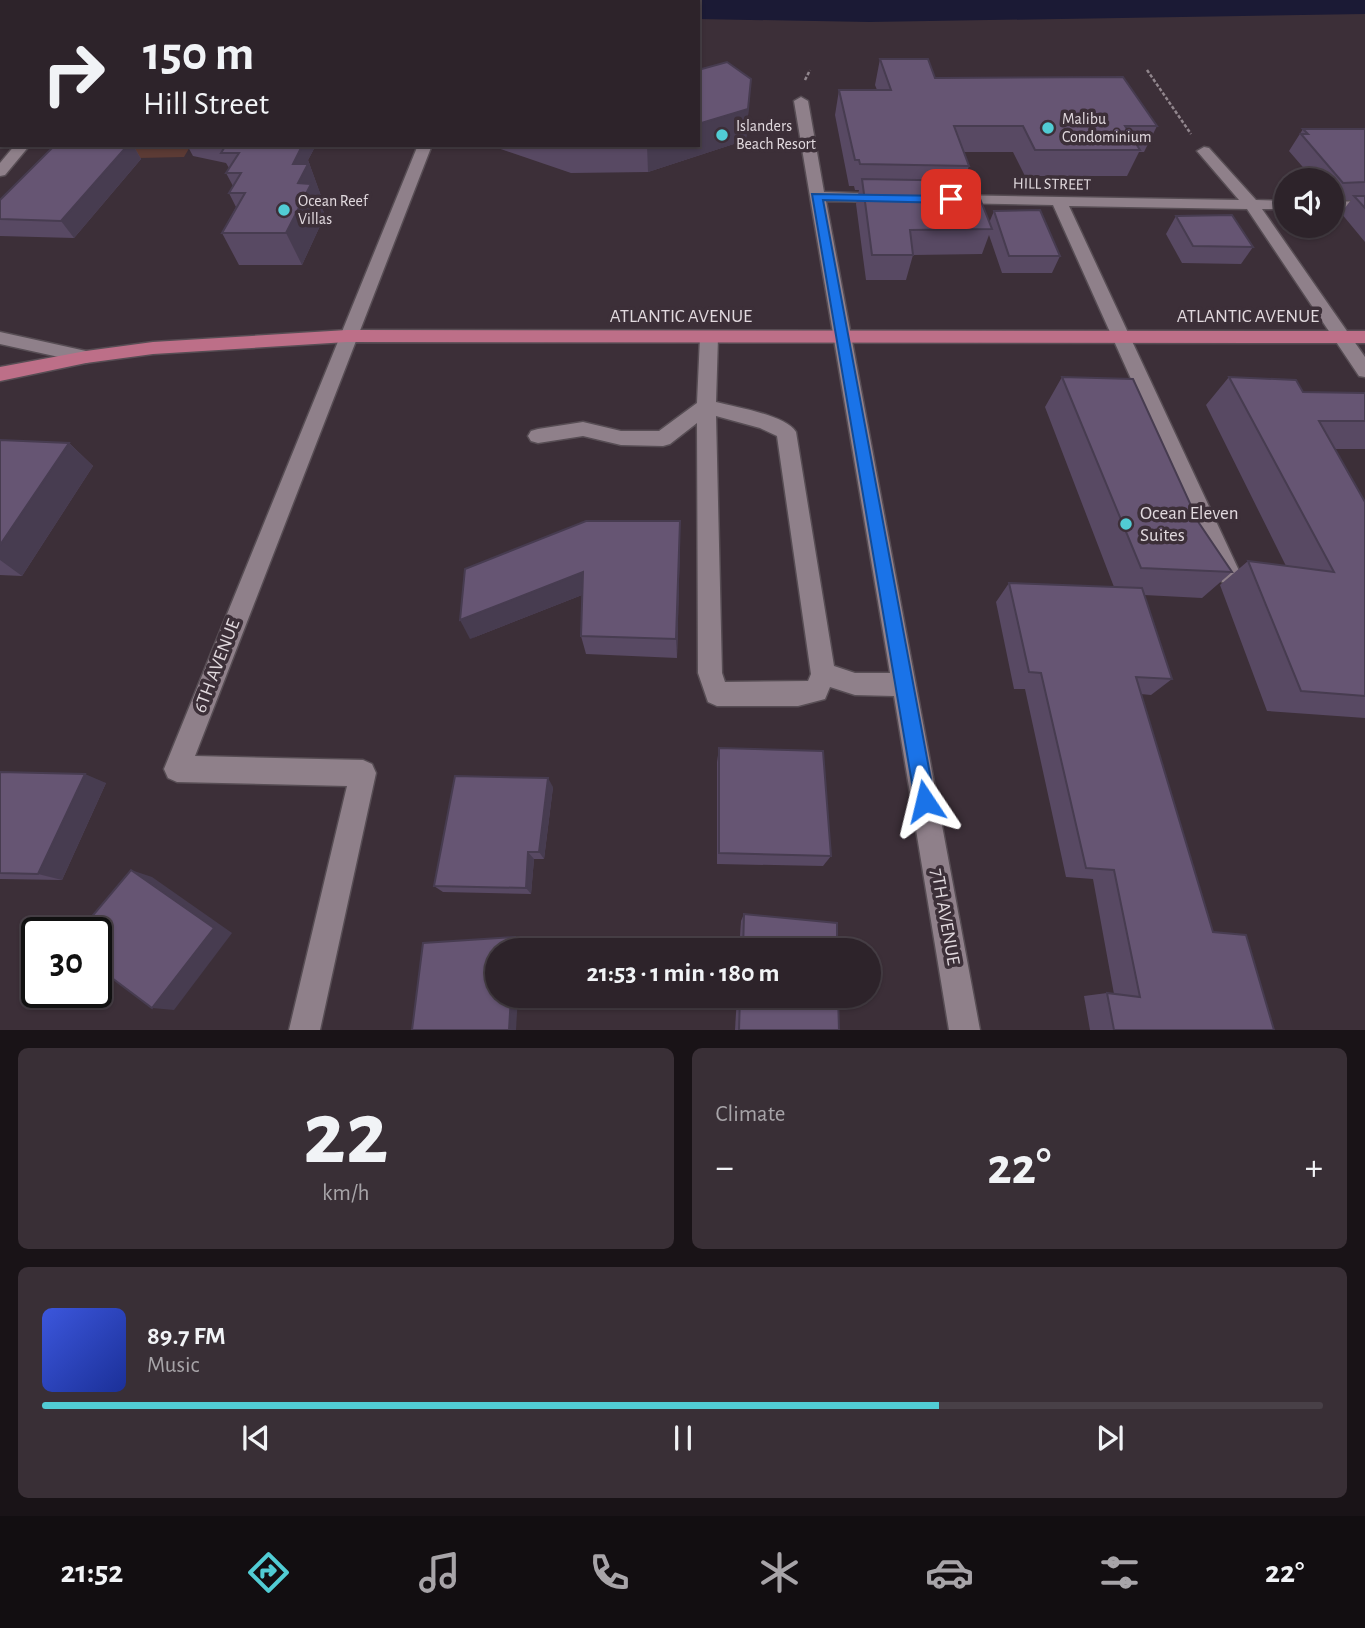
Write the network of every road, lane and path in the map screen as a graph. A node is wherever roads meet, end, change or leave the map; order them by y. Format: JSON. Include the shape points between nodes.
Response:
{"nodes":[{"id":1,"x":1147,"y":70,"type":"dead end"},
{"id":2,"x":801,"y":101,"type":"dead end"},
{"id":3,"x":21,"y":147,"type":"edge"},
{"id":4,"x":424,"y":147,"type":"edge"},
{"id":5,"x":1204,"y":151,"type":"joint"},
{"id":6,"x":0,"y":172,"type":"edge"},
{"id":7,"x":816,"y":196,"type":"junction"},
{"id":8,"x":897,"y":198,"type":"edge"},
{"id":9,"x":937,"y":199,"type":"edge"},
{"id":10,"x":1059,"y":201,"type":"junction"},
{"id":11,"x":1252,"y":205,"type":"junction"},
{"id":12,"x":1274,"y":205,"type":"edge"},
{"id":13,"x":1344,"y":206,"type":"edge"},
{"id":14,"x":1365,"y":206,"type":"edge"},
{"id":15,"x":347,"y":336,"type":"junction"},
{"id":16,"x":709,"y":337,"type":"junction"},
{"id":17,"x":843,"y":337,"type":"junction"},
{"id":18,"x":1119,"y":337,"type":"junction"},
{"id":19,"x":1340,"y":337,"type":"junction"},
{"id":20,"x":1365,"y":337,"type":"edge"},
{"id":21,"x":0,"y":338,"type":"edge"},
{"id":22,"x":86,"y":357,"type":"junction"},
{"id":23,"x":1365,"y":371,"type":"edge"},
{"id":24,"x":0,"y":374,"type":"edge"},
{"id":25,"x":706,"y":406,"type":"junction"},
{"id":26,"x":538,"y":436,"type":"dead end"},
{"id":27,"x":1230,"y":575,"type":"edge"},
{"id":28,"x":823,"y":674,"type":"junction"},
{"id":29,"x":905,"y":685,"type":"junction"},
{"id":30,"x":304,"y":1030,"type":"edge"},
{"id":31,"x":965,"y":1030,"type":"edge"}],
"edges":[{"from":1,"to":5,"type":"path"},
{"from":2,"to":7,"type":"street","name":"7TH AVENUE"},
{"from":3,"to":6,"type":"street"},
{"from":4,"to":15,"type":"street","name":"6TH AVENUE"},
{"from":5,"to":11,"type":"street"},
{"from":7,"to":8,"type":"street"},
{"from":7,"to":17,"type":"street","name":"7TH AVENUE"},
{"from":9,"to":10,"type":"street","name":"HILL STREET"},
{"from":10,"to":11,"type":"street","name":"HILL STREET"},
{"from":10,"to":18,"type":"street"},
{"from":11,"to":12,"type":"street","name":"HILL STREET"},
{"from":11,"to":19,"type":"street"},
{"from":13,"to":14,"type":"street"},
{"from":15,"to":16,"type":"main road","name":"ATLANTIC AVENUE"},
{"from":15,"to":22,"type":"main road","name":"ATLANTIC AVENUE","via":[[216,342]]},
{"from":15,"to":30,"type":"street","name":"6TH AVENUE","via":[[177,769],[363,773]]},
{"from":16,"to":17,"type":"main road","name":"ATLANTIC AVENUE"},
{"from":16,"to":25,"type":"street"},
{"from":17,"to":18,"type":"main road","name":"ATLANTIC AVENUE"},
{"from":17,"to":29,"type":"street","name":"7TH AVENUE"},
{"from":18,"to":19,"type":"main road","name":"ATLANTIC AVENUE"},
{"from":18,"to":27,"type":"street"},
{"from":19,"to":20,"type":"main road","name":"ATLANTIC AVENUE"},
{"from":19,"to":23,"type":"street"},
{"from":21,"to":22,"type":"street","name":"ATLANTIC AVENUE"},
{"from":22,"to":24,"type":"main road"},
{"from":25,"to":26,"type":"street","via":[[663,439],[621,438],[583,429]]},
{"from":25,"to":28,"type":"street","via":[[786,432]]},
{"from":25,"to":28,"type":"street","via":[[710,673],[718,694],[816,691]]},
{"from":28,"to":29,"type":"street","via":[[855,684]]},
{"from":29,"to":31,"type":"street","name":"7TH AVENUE"}]}
